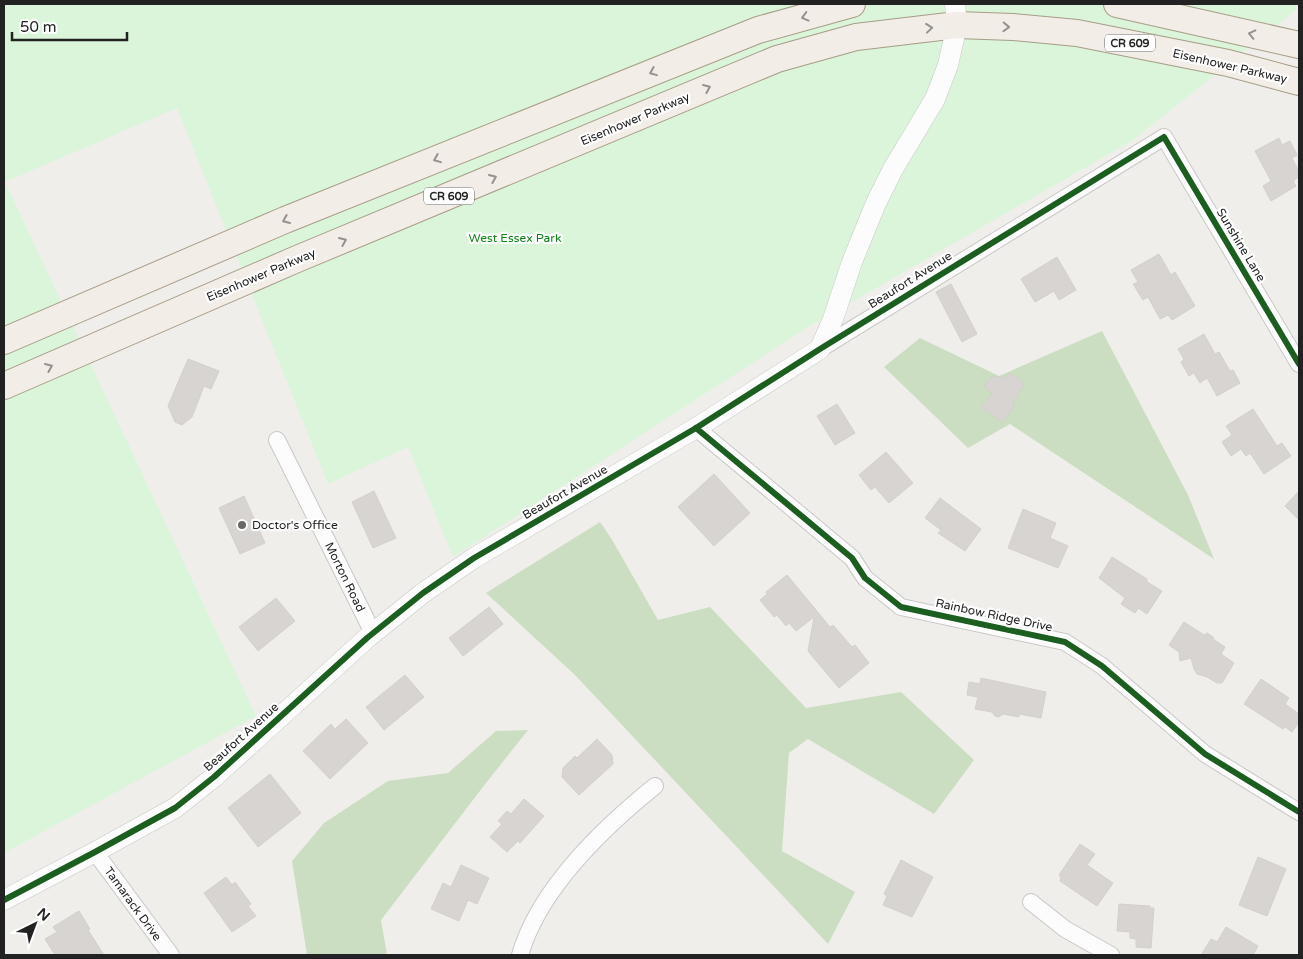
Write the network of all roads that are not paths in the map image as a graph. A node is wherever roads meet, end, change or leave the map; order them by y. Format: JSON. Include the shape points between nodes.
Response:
{"nodes":[{"id":1,"x":852,"y":4,"type":"edge"},
{"id":2,"x":1117,"y":4,"type":"edge"},
{"id":3,"x":956,"y":14,"type":"edge"},
{"id":4,"x":1299,"y":45,"type":"edge"},
{"id":5,"x":1299,"y":82,"type":"edge"},
{"id":6,"x":1164,"y":138,"type":"joint"},
{"id":7,"x":4,"y":341,"type":"edge"},
{"id":8,"x":820,"y":349,"type":"junction"},
{"id":9,"x":1299,"y":364,"type":"edge"},
{"id":10,"x":4,"y":386,"type":"edge"},
{"id":11,"x":696,"y":428,"type":"junction"},
{"id":12,"x":277,"y":440,"type":"dead end"},
{"id":13,"x":373,"y":633,"type":"junction"},
{"id":14,"x":655,"y":786,"type":"dead end"},
{"id":15,"x":1299,"y":812,"type":"edge"},
{"id":16,"x":95,"y":852,"type":"junction"},
{"id":17,"x":4,"y":900,"type":"edge"},
{"id":18,"x":1032,"y":902,"type":"dead end"},
{"id":19,"x":171,"y":955,"type":"edge"},
{"id":20,"x":520,"y":955,"type":"edge"},
{"id":21,"x":1110,"y":955,"type":"edge"}],
"edges":[{"from":1,"to":7,"type":"main road","one_way":true,"via":[[758,30],[285,220]]},
{"from":4,"to":2,"type":"main road","one_way":true},
{"from":3,"to":5,"type":"main road","name":"Eisenhower Parkway","number":"CR 609","one_way":true,"via":[[1013,27],[1077,33],[1228,63]]},
{"from":3,"to":8,"type":"street","via":[[948,65],[935,99],[876,203]]},
{"from":10,"to":3,"type":"main road","name":"Eisenhower Parkway","number":"CR 609","one_way":true,"via":[[297,259],[777,60],[856,37]]},
{"from":6,"to":8,"type":"street","name":"Beaufort Avenue"},
{"from":6,"to":9,"type":"street","name":"Sunshine Lane"},
{"from":8,"to":11,"type":"street","name":"Beaufort Avenue"},
{"from":11,"to":13,"type":"street","name":"Beaufort Avenue","via":[[474,558]]},
{"from":11,"to":15,"type":"street","name":"Rainbow Ridge Drive","via":[[852,558],[865,578],[901,607],[1065,642],[1102,666],[1205,754]]},
{"from":12,"to":13,"type":"street","name":"Morton Road"},
{"from":13,"to":16,"type":"street","name":"Beaufort Avenue","via":[[214,777],[175,808]]},
{"from":14,"to":20,"type":"street","via":[[620,814],[563,876],[535,918]]},
{"from":16,"to":17,"type":"street","name":"Beaufort Avenue"},
{"from":16,"to":19,"type":"street","name":"Tamarack Drive"},
{"from":18,"to":21,"type":"street","via":[[1065,929]]}]}
